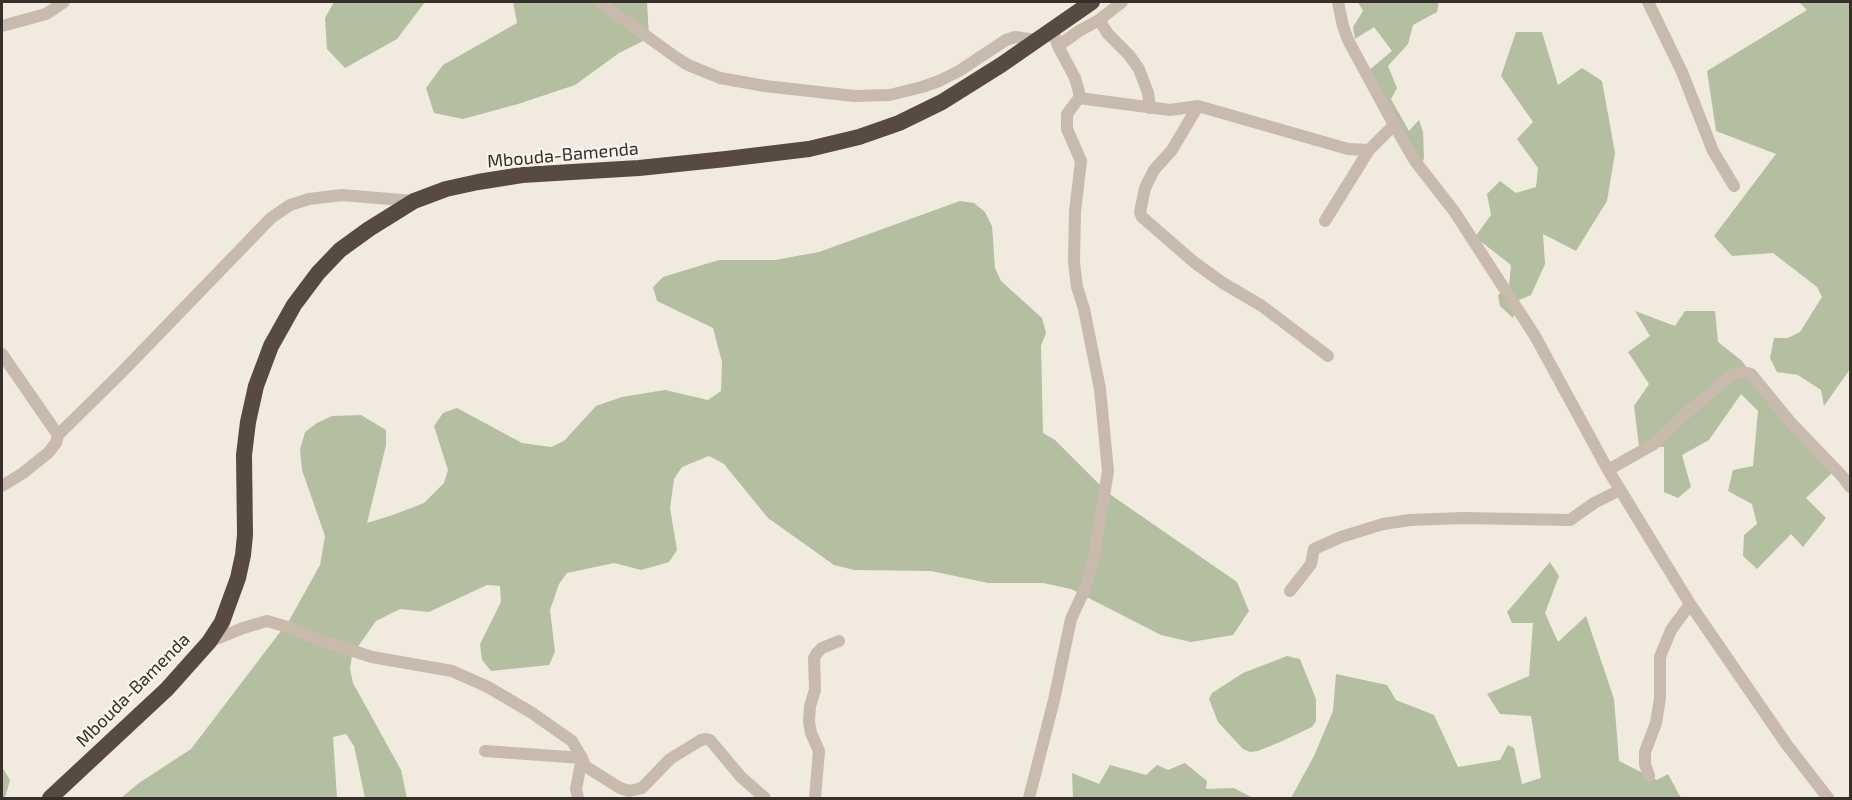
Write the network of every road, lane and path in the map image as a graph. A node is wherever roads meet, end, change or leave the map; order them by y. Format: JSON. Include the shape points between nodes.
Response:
{"nodes":[{"id":1,"x":64,"y":2,"type":"edge"},
{"id":2,"x":599,"y":2,"type":"edge"},
{"id":3,"x":1092,"y":2,"type":"edge"},
{"id":4,"x":1122,"y":2,"type":"edge"},
{"id":5,"x":1338,"y":2,"type":"edge"},
{"id":6,"x":1648,"y":2,"type":"edge"},
{"id":7,"x":1099,"y":20,"type":"junction"},
{"id":8,"x":3,"y":27,"type":"edge"},
{"id":9,"x":1052,"y":28,"type":"junction"},
{"id":10,"x":1036,"y":40,"type":"junction"},
{"id":11,"x":1058,"y":46,"type":"junction"},
{"id":12,"x":1079,"y":98,"type":"junction"},
{"id":13,"x":1198,"y":106,"type":"junction"},
{"id":14,"x":1150,"y":108,"type":"junction"},
{"id":15,"x":1394,"y":125,"type":"junction"},
{"id":16,"x":1369,"y":150,"type":"junction"},
{"id":17,"x":1734,"y":186,"type":"dead end"},
{"id":18,"x":414,"y":201,"type":"junction"},
{"id":19,"x":1325,"y":221,"type":"dead end"},
{"id":20,"x":2,"y":354,"type":"edge"},
{"id":21,"x":1328,"y":356,"type":"dead end"},
{"id":22,"x":58,"y":435,"type":"junction"},
{"id":23,"x":1608,"y":470,"type":"junction"},
{"id":24,"x":2,"y":486,"type":"edge"},
{"id":25,"x":1851,"y":487,"type":"edge"},
{"id":26,"x":1620,"y":490,"type":"junction"},
{"id":27,"x":1290,"y":591,"type":"dead end"},
{"id":28,"x":1690,"y":604,"type":"junction"},
{"id":29,"x":839,"y":641,"type":"dead end"},
{"id":30,"x":209,"y":642,"type":"junction"},
{"id":31,"x":485,"y":751,"type":"dead end"},
{"id":32,"x":582,"y":758,"type":"junction"},
{"id":33,"x":1649,"y":776,"type":"dead end"},
{"id":34,"x":50,"y":798,"type":"edge"},
{"id":35,"x":578,"y":798,"type":"edge"},
{"id":36,"x":765,"y":798,"type":"edge"},
{"id":37,"x":815,"y":798,"type":"edge"},
{"id":38,"x":1029,"y":798,"type":"edge"},
{"id":39,"x":1828,"y":798,"type":"edge"}],
"edges":[{"from":1,"to":8,"type":"street","via":[[46,14]]},
{"from":2,"to":10,"type":"street","via":[[677,58],[720,78],[855,96],[907,91],[959,71],[1006,40]]},
{"from":3,"to":9,"type":"highway","name":"Mbouda-Bamenda"},
{"from":4,"to":7,"type":"street"},
{"from":5,"to":15,"type":"street","via":[[1348,40]]},
{"from":6,"to":17,"type":"street","via":[[1682,72],[1713,151]]},
{"from":7,"to":11,"type":"street"},
{"from":7,"to":14,"type":"street","via":[[1139,69]]},
{"from":9,"to":10,"type":"highway","name":"Mbouda-Bamenda"},
{"from":9,"to":11,"type":"street"},
{"from":10,"to":18,"type":"highway","name":"Mbouda-Bamenda","via":[[942,102],[859,137],[809,149],[726,159],[522,175],[446,189]]},
{"from":11,"to":12,"type":"street","via":[[1075,78]]},
{"from":12,"to":14,"type":"street"},
{"from":12,"to":38,"type":"street","via":[[1067,114],[1067,129],[1081,161],[1074,262],[1100,389],[1108,471],[1094,558],[1071,619]]},
{"from":13,"to":14,"type":"street"},
{"from":13,"to":16,"type":"street","via":[[1348,149]]},
{"from":13,"to":21,"type":"street","via":[[1144,188],[1142,218],[1195,263],[1262,306]]},
{"from":15,"to":16,"type":"street"},
{"from":15,"to":23,"type":"street","via":[[1535,336]]},
{"from":16,"to":19,"type":"street"},
{"from":18,"to":22,"type":"street","via":[[342,195],[290,205],[271,218]]},
{"from":18,"to":30,"type":"highway","name":"Mbouda-Bamenda","via":[[340,250],[294,305],[271,346],[248,422],[244,455],[245,535],[240,571],[222,622]]},
{"from":20,"to":22,"type":"street"},
{"from":22,"to":24,"type":"street","via":[[48,453]]},
{"from":23,"to":25,"type":"street","via":[[1654,444],[1732,374],[1743,372],[1751,374]]},
{"from":23,"to":26,"type":"street"},
{"from":26,"to":27,"type":"street","via":[[1570,520],[1463,518],[1383,524],[1314,549],[1311,564]]},
{"from":26,"to":28,"type":"street"},
{"from":28,"to":33,"type":"street","via":[[1671,630],[1660,657],[1656,723],[1645,752]]},
{"from":28,"to":39,"type":"street"},
{"from":29,"to":37,"type":"street","via":[[822,648],[814,658],[815,690],[809,721],[819,752]]},
{"from":30,"to":32,"type":"street","via":[[267,621],[372,657],[452,671],[489,687],[532,713],[572,741]]},
{"from":30,"to":34,"type":"highway","name":"Mbouda-Bamenda","via":[[167,689]]},
{"from":31,"to":32,"type":"street"},
{"from":32,"to":35,"type":"street"},
{"from":32,"to":36,"type":"street","via":[[585,766],[620,788],[637,790],[670,759],[706,739]]}]}
